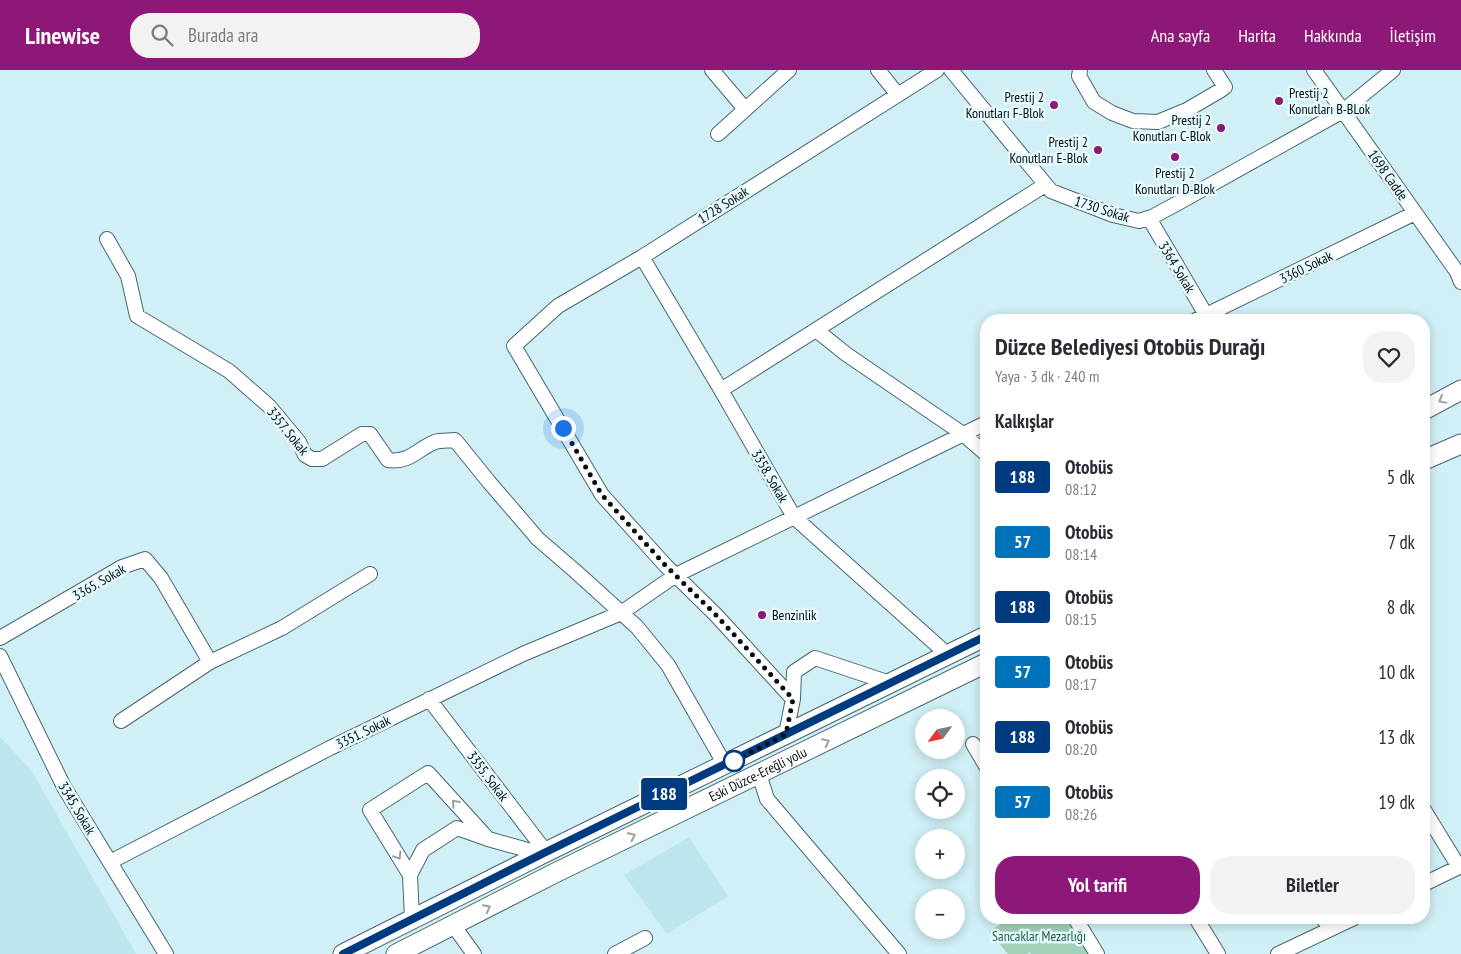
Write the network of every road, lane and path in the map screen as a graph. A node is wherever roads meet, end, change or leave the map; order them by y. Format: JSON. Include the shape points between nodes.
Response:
{"nodes":[{"id":1,"x":712,"y":70,"type":"edge"},
{"id":2,"x":788,"y":70,"type":"edge"},
{"id":3,"x":878,"y":70,"type":"edge"},
{"id":4,"x":937,"y":70,"type":"edge"},
{"id":5,"x":950,"y":70,"type":"edge"},
{"id":6,"x":1080,"y":70,"type":"edge"},
{"id":7,"x":1214,"y":70,"type":"edge"},
{"id":8,"x":1314,"y":70,"type":"edge"},
{"id":9,"x":1393,"y":70,"type":"edge"},
{"id":10,"x":898,"y":94,"type":"junction"},
{"id":11,"x":745,"y":109,"type":"junction"},
{"id":12,"x":1343,"y":111,"type":"junction"},
{"id":13,"x":718,"y":134,"type":"dead end"},
{"id":14,"x":1045,"y":185,"type":"junction"},
{"id":15,"x":1415,"y":213,"type":"junction"},
{"id":16,"x":1149,"y":218,"type":"junction"},
{"id":17,"x":107,"y":239,"type":"dead end"},
{"id":18,"x":642,"y":257,"type":"junction"},
{"id":19,"x":1460,"y":277,"type":"edge"},
{"id":20,"x":1199,"y":314,"type":"edge"},
{"id":21,"x":1209,"y":314,"type":"edge"},
{"id":22,"x":816,"y":330,"type":"junction"},
{"id":23,"x":721,"y":390,"type":"junction"},
{"id":24,"x":1461,"y":390,"type":"edge"},
{"id":25,"x":1430,"y":407,"type":"edge"},
{"id":26,"x":980,"y":425,"type":"edge"},
{"id":27,"x":963,"y":434,"type":"junction"},
{"id":28,"x":1461,"y":444,"type":"edge"},
{"id":29,"x":980,"y":449,"type":"edge"},
{"id":30,"x":1430,"y":457,"type":"edge"},
{"id":31,"x":794,"y":517,"type":"junction"},
{"id":32,"x":370,"y":574,"type":"dead end"},
{"id":33,"x":676,"y":575,"type":"junction"},
{"id":34,"x":621,"y":613,"type":"junction"},
{"id":35,"x":0,"y":638,"type":"edge"},
{"id":36,"x":980,"y":639,"type":"edge"},
{"id":37,"x":948,"y":655,"type":"junction"},
{"id":38,"x":0,"y":656,"type":"edge"},
{"id":39,"x":210,"y":662,"type":"junction"},
{"id":40,"x":980,"y":666,"type":"edge"},
{"id":41,"x":890,"y":683,"type":"junction"},
{"id":42,"x":429,"y":699,"type":"junction"},
{"id":43,"x":793,"y":699,"type":"junction"},
{"id":44,"x":122,"y":721,"type":"dead end"},
{"id":45,"x":786,"y":734,"type":"junction"},
{"id":46,"x":973,"y":744,"type":"dead end"},
{"id":47,"x":980,"y":756,"type":"edge"},
{"id":48,"x":725,"y":765,"type":"junction"},
{"id":49,"x":759,"y":774,"type":"junction"},
{"id":50,"x":1430,"y":819,"type":"edge"},
{"id":51,"x":488,"y":839,"type":"junction"},
{"id":52,"x":544,"y":853,"type":"junction"},
{"id":53,"x":110,"y":862,"type":"junction"},
{"id":54,"x":1460,"y":866,"type":"edge"},
{"id":55,"x":410,"y":875,"type":"junction"},
{"id":56,"x":1430,"y":881,"type":"edge"},
{"id":57,"x":412,"y":919,"type":"junction"},
{"id":58,"x":1079,"y":924,"type":"edge"},
{"id":59,"x":1200,"y":924,"type":"edge"},
{"id":60,"x":1324,"y":924,"type":"edge"},
{"id":61,"x":453,"y":925,"type":"junction"},
{"id":62,"x":645,"y":938,"type":"dead end"},
{"id":63,"x":166,"y":954,"type":"edge"},
{"id":64,"x":343,"y":954,"type":"edge"},
{"id":65,"x":396,"y":954,"type":"edge"},
{"id":66,"x":474,"y":954,"type":"edge"},
{"id":67,"x":615,"y":954,"type":"edge"},
{"id":68,"x":899,"y":954,"type":"edge"},
{"id":69,"x":1097,"y":954,"type":"edge"},
{"id":70,"x":1218,"y":954,"type":"edge"},
{"id":71,"x":1278,"y":954,"type":"edge"}],
"edges":[{"from":1,"to":11,"type":"street"},
{"from":2,"to":11,"type":"street"},
{"from":3,"to":10,"type":"street"},
{"from":4,"to":10,"type":"street","name":"1728 Sokak"},
{"from":5,"to":14,"type":"street","name":"1730 Sokak"},
{"from":6,"to":7,"type":"street","via":[[1079,76],[1094,102],[1132,121],[1158,122],[1187,110],[1225,87]]},
{"from":8,"to":12,"type":"street","name":"1698 Cadde"},
{"from":9,"to":12,"type":"street","name":"1730 Sokak"},
{"from":10,"to":18,"type":"street","name":"1728 Sokak"},
{"from":11,"to":13,"type":"street"},
{"from":12,"to":15,"type":"street","name":"1698 Cadde"},
{"from":12,"to":16,"type":"street","name":"1730 Sokak"},
{"from":14,"to":16,"type":"street","name":"1730 Sokak","via":[[1051,192],[1113,215],[1139,221]]},
{"from":14,"to":22,"type":"street"},
{"from":15,"to":19,"type":"street","name":"1698 Cadde"},
{"from":15,"to":21,"type":"street","name":"3360 Sokak"},
{"from":16,"to":20,"type":"street","name":"3364 Sokak"},
{"from":17,"to":34,"type":"street","name":"3357. Sokak","via":[[128,276],[136,316],[230,371],[269,406],[306,456],[322,459],[362,434],[370,434],[388,460],[396,461],[436,442],[455,440],[538,539]]},
{"from":18,"to":23,"type":"street","name":"3358. Sokak"},
{"from":18,"to":33,"type":"street","name":"1728 Sokak","via":[[558,306],[514,346],[602,495]]},
{"from":22,"to":23,"type":"street"},
{"from":22,"to":27,"type":"street"},
{"from":23,"to":31,"type":"street","name":"3358. Sokak"},
{"from":24,"to":25,"type":"main road","one_way":true},
{"from":26,"to":27,"type":"street"},
{"from":27,"to":29,"type":"street"},
{"from":27,"to":31,"type":"street","name":"3351. Sokak"},
{"from":28,"to":30,"type":"main road"},
{"from":31,"to":33,"type":"street","name":"3351. Sokak"},
{"from":31,"to":37,"type":"street","name":"3358. Sokak"},
{"from":32,"to":39,"type":"street","via":[[282,628]]},
{"from":33,"to":34,"type":"street","name":"3351. Sokak"},
{"from":33,"to":43,"type":"street"},
{"from":34,"to":42,"type":"street","name":"3351. Sokak","via":[[523,654]]},
{"from":34,"to":48,"type":"street","via":[[668,665]]},
{"from":35,"to":39,"type":"street","name":"3365. Sokak","via":[[122,567],[145,559],[161,578]]},
{"from":36,"to":37,"type":"main road","name":"Eski Düzce-Ereğli yolu"},
{"from":37,"to":41,"type":"main road","name":"Eski Düzce-Ereğli yolu"},
{"from":38,"to":53,"type":"street","name":"3345. Sokak","via":[[64,788]]},
{"from":39,"to":44,"type":"street"},
{"from":49,"to":40,"type":"main road","name":"Eski Düzce-Ereğli yolu","one_way":true},
{"from":41,"to":43,"type":"street","via":[[816,658],[794,672]]},
{"from":41,"to":45,"type":"main road","name":"Eski Düzce-Ereğli yolu"},
{"from":42,"to":52,"type":"street","name":"3355. Sokak"},
{"from":42,"to":53,"type":"street","name":"3351. Sokak"},
{"from":43,"to":45,"type":"street"},
{"from":45,"to":48,"type":"main road","name":"Eski Düzce-Ereğli yolu"},
{"from":46,"to":47,"type":"street"},
{"from":48,"to":52,"type":"main road","name":"Eski Düzce-Ereğli yolu"},
{"from":61,"to":49,"type":"main road","name":"Eski Düzce-Ereğli yolu","one_way":true},
{"from":49,"to":68,"type":"street","via":[[768,800]]},
{"from":50,"to":54,"type":"street"},
{"from":51,"to":52,"type":"street"},
{"from":51,"to":55,"type":"street","via":[[457,828],[423,850]]},
{"from":51,"to":55,"type":"street","one_way":true,"via":[[428,773],[370,810]]},
{"from":52,"to":57,"type":"main road","name":"Eski Düzce-Ereğli yolu"},
{"from":53,"to":63,"type":"street","name":"3345. Sokak"},
{"from":54,"to":56,"type":"street"},
{"from":55,"to":57,"type":"street"},
{"from":57,"to":64,"type":"main road","name":"Eski Düzce-Ereğli yolu"},
{"from":58,"to":69,"type":"street"},
{"from":59,"to":70,"type":"street"},
{"from":60,"to":71,"type":"street"},
{"from":61,"to":65,"type":"main road","name":"Eski Düzce-Ereğli yolu"},
{"from":61,"to":66,"type":"street"},
{"from":62,"to":67,"type":"street"}]}
